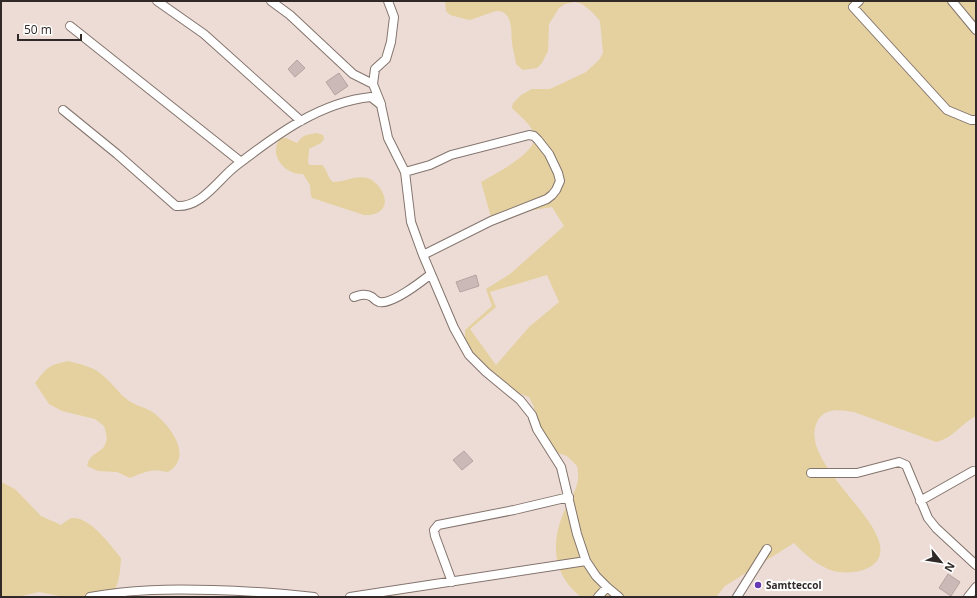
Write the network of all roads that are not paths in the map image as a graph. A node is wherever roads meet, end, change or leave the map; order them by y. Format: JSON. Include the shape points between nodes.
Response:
{"nodes":[{"id":1,"x":157,"y":1,"type":"edge"},
{"id":2,"x":271,"y":1,"type":"edge"},
{"id":3,"x":388,"y":1,"type":"edge"},
{"id":4,"x":859,"y":1,"type":"edge"},
{"id":5,"x":952,"y":1,"type":"edge"},
{"id":6,"x":70,"y":26,"type":"dead end"},
{"id":7,"x":976,"y":30,"type":"edge"},
{"id":8,"x":373,"y":84,"type":"junction"},
{"id":9,"x":381,"y":105,"type":"junction"},
{"id":10,"x":63,"y":110,"type":"dead end"},
{"id":11,"x":976,"y":120,"type":"edge"},
{"id":12,"x":301,"y":121,"type":"junction"},
{"id":13,"x":241,"y":162,"type":"junction"},
{"id":14,"x":405,"y":172,"type":"junction"},
{"id":15,"x":423,"y":255,"type":"junction"},
{"id":16,"x":431,"y":274,"type":"junction"},
{"id":17,"x":354,"y":297,"type":"dead end"},
{"id":18,"x":973,"y":471,"type":"dead end"},
{"id":19,"x":811,"y":473,"type":"dead end"},
{"id":20,"x":569,"y":496,"type":"junction"},
{"id":21,"x":920,"y":501,"type":"junction"},
{"id":22,"x":767,"y":549,"type":"dead end"},
{"id":23,"x":586,"y":561,"type":"junction"},
{"id":24,"x":976,"y":565,"type":"edge"},
{"id":25,"x":452,"y":582,"type":"junction"},
{"id":26,"x":607,"y":587,"type":"junction"},
{"id":27,"x":976,"y":587,"type":"edge"},
{"id":28,"x":90,"y":597,"type":"edge"},
{"id":29,"x":314,"y":597,"type":"edge"},
{"id":30,"x":350,"y":597,"type":"edge"},
{"id":31,"x":598,"y":597,"type":"edge"},
{"id":32,"x":619,"y":597,"type":"edge"},
{"id":33,"x":737,"y":597,"type":"edge"},
{"id":34,"x":968,"y":597,"type":"edge"}],
"edges":[{"from":1,"to":12,"type":"street","via":[[204,34]]},
{"from":2,"to":8,"type":"street","via":[[290,15],[353,74]]},
{"from":3,"to":8,"type":"street","via":[[394,17],[391,42],[386,59],[375,69]]},
{"from":4,"to":11,"type":"street","via":[[853,7],[947,110]]},
{"from":5,"to":7,"type":"street"},
{"from":6,"to":13,"type":"street"},
{"from":8,"to":9,"type":"street"},
{"from":9,"to":12,"type":"street","via":[[371,97],[354,99],[336,104]]},
{"from":9,"to":14,"type":"street","via":[[388,138]]},
{"from":10,"to":13,"type":"street","via":[[176,206],[193,204]]},
{"from":12,"to":13,"type":"street"},
{"from":14,"to":15,"type":"street","via":[[411,222]]},
{"from":14,"to":15,"type":"street","via":[[430,165],[451,155],[529,135],[534,136],[549,154],[560,180],[556,190],[546,199],[491,221]]},
{"from":15,"to":16,"type":"street"},
{"from":16,"to":17,"type":"street","via":[[385,303],[364,294]]},
{"from":16,"to":20,"type":"street","via":[[454,328],[469,355],[520,400],[532,415],[537,429],[561,467]]},
{"from":18,"to":21,"type":"street"},
{"from":19,"to":21,"type":"street","via":[[857,473],[903,463]]},
{"from":20,"to":23,"type":"street"},
{"from":20,"to":25,"type":"street","via":[[438,525],[434,530],[435,536]]},
{"from":21,"to":24,"type":"street","via":[[936,528]]},
{"from":22,"to":33,"type":"street"},
{"from":23,"to":25,"type":"street"},
{"from":23,"to":26,"type":"street"},
{"from":25,"to":30,"type":"street"},
{"from":26,"to":31,"type":"street"},
{"from":26,"to":32,"type":"street"},
{"from":27,"to":34,"type":"street"},
{"from":28,"to":29,"type":"street","via":[[142,590],[194,590],[250,591]]}]}
